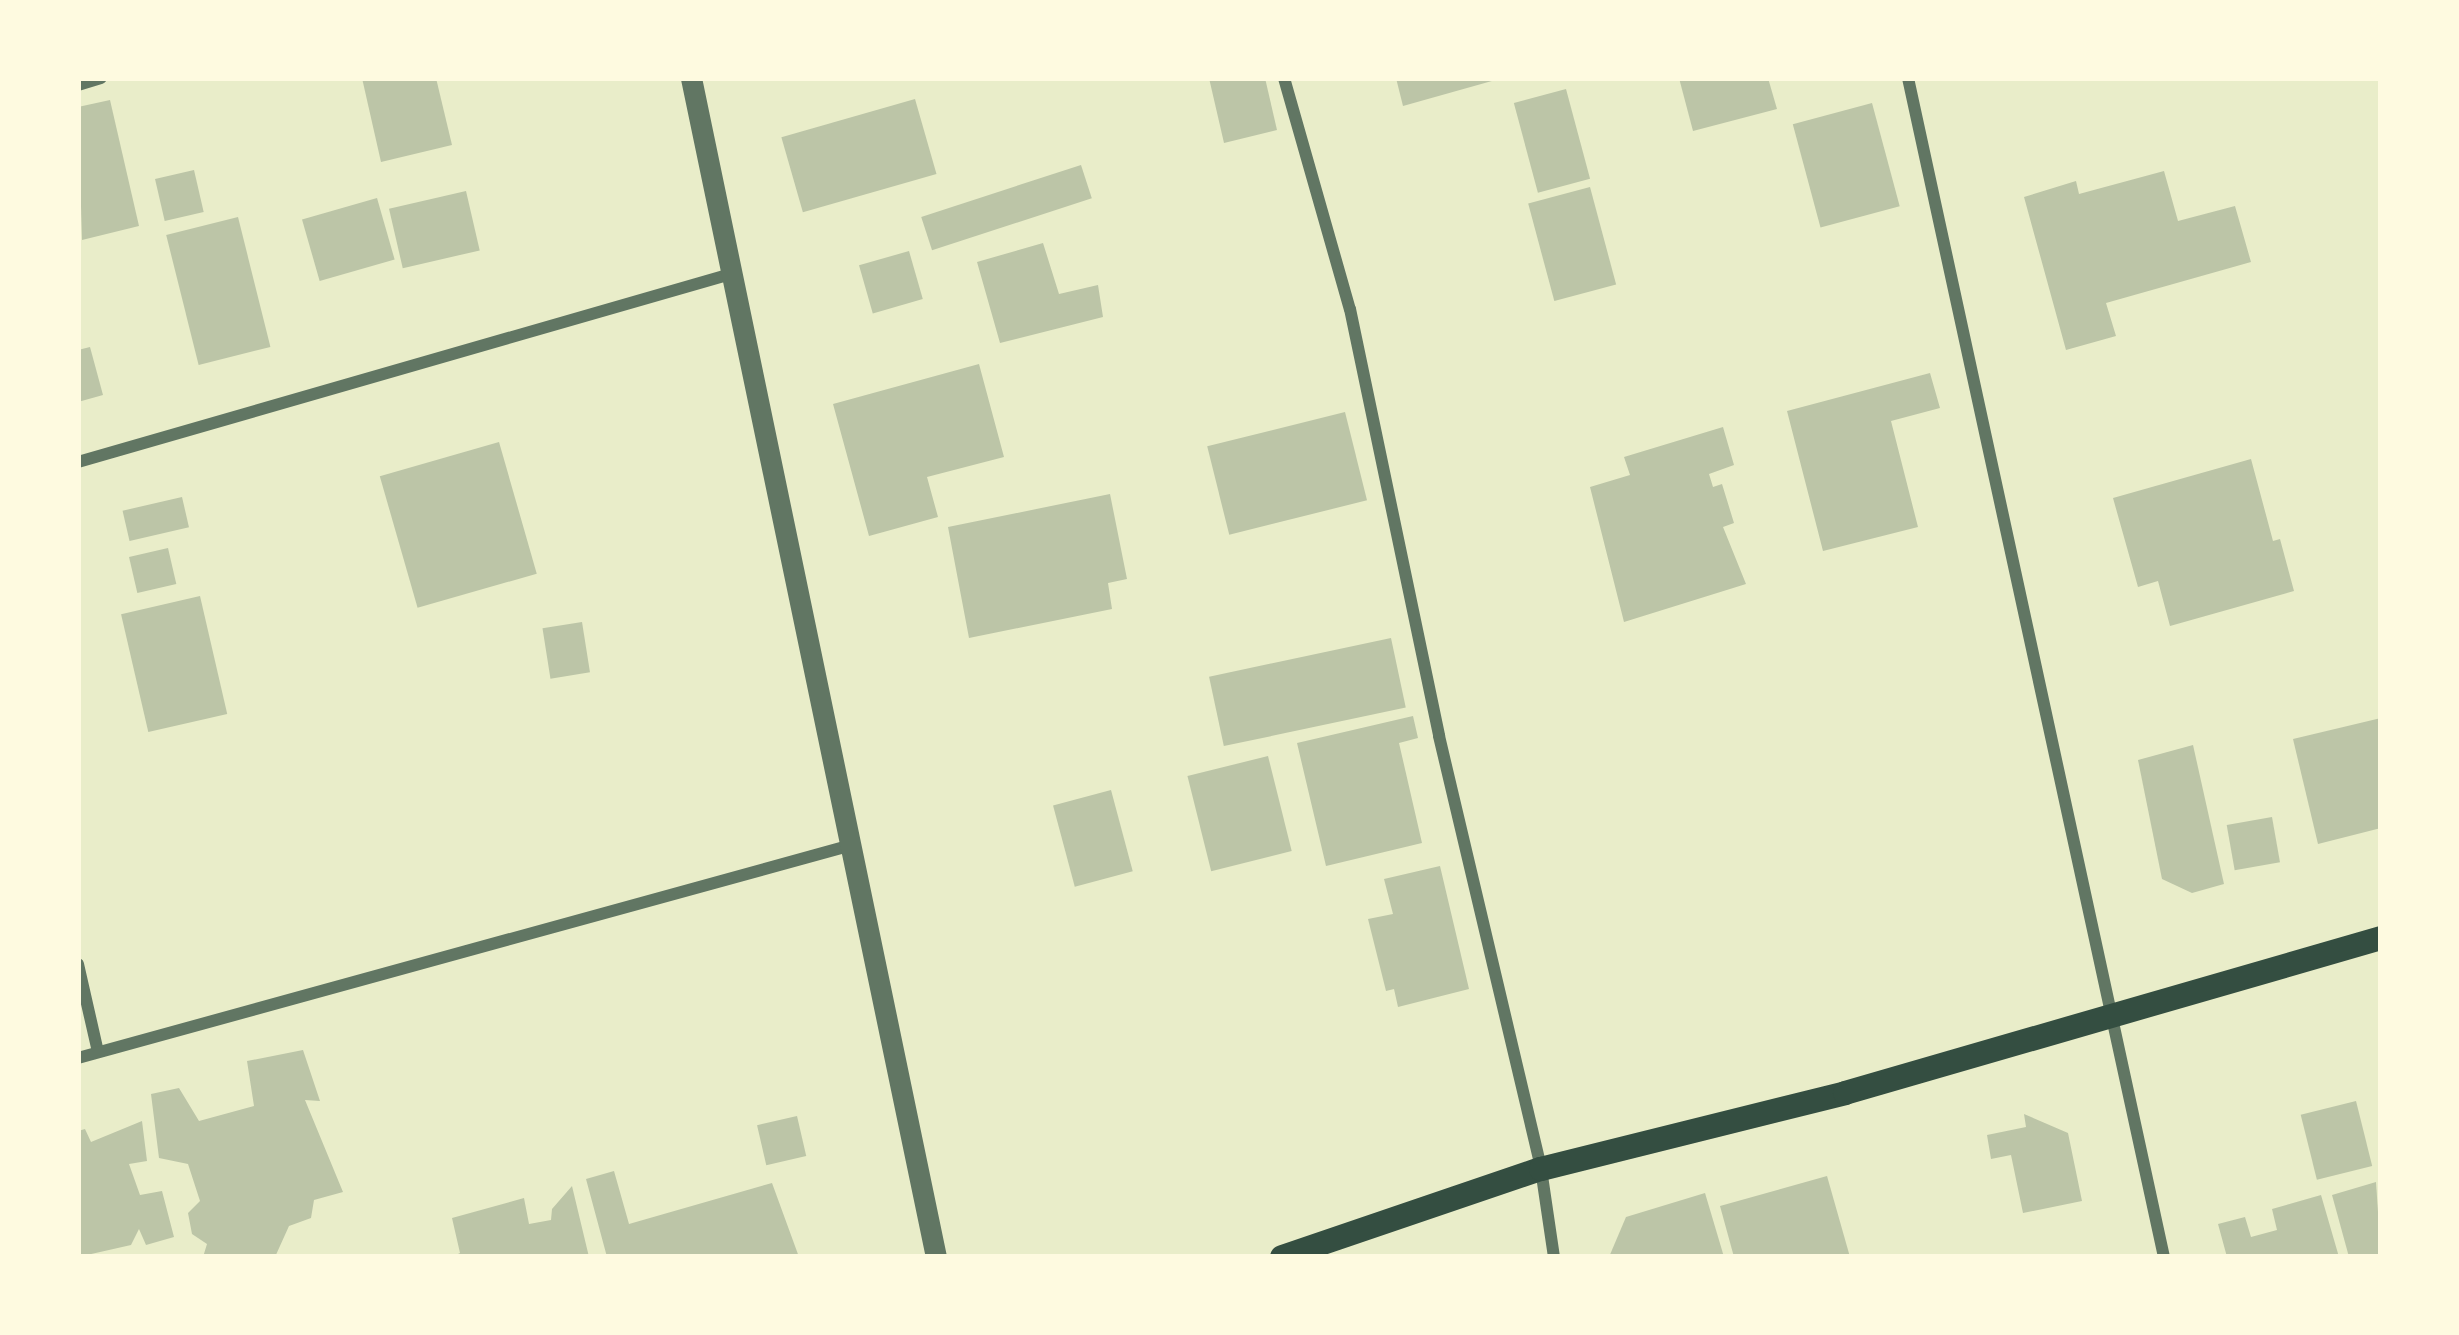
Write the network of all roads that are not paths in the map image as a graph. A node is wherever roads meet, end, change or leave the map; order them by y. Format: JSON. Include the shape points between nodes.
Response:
{"nodes":[{"id":1,"x":101,"y":78,"type":"edge"},
{"id":2,"x":691,"y":78,"type":"edge"},
{"id":3,"x":1284,"y":78,"type":"edge"},
{"id":4,"x":1908,"y":78,"type":"edge"},
{"id":5,"x":78,"y":85,"type":"edge"},
{"id":6,"x":735,"y":273,"type":"junction"},
{"id":7,"x":78,"y":462,"type":"edge"},
{"id":8,"x":852,"y":845,"type":"junction"},
{"id":9,"x":2381,"y":938,"type":"edge"},
{"id":10,"x":78,"y":964,"type":"edge"},
{"id":11,"x":2112,"y":1018,"type":"junction"},
{"id":12,"x":98,"y":1052,"type":"junction"},
{"id":13,"x":78,"y":1058,"type":"edge"},
{"id":14,"x":1540,"y":1169,"type":"junction"},
{"id":15,"x":936,"y":1257,"type":"edge"},
{"id":16,"x":1282,"y":1257,"type":"edge"},
{"id":17,"x":1554,"y":1257,"type":"edge"},
{"id":18,"x":2164,"y":1257,"type":"edge"}],
"edges":[{"from":1,"to":5,"type":"street"},
{"from":2,"to":6,"type":"street"},
{"from":3,"to":14,"type":"street","via":[[1350,309]]},
{"from":4,"to":11,"type":"street"},
{"from":6,"to":7,"type":"street"},
{"from":6,"to":8,"type":"street"},
{"from":8,"to":12,"type":"street"},
{"from":8,"to":15,"type":"street"},
{"from":9,"to":11,"type":"main road"},
{"from":10,"to":12,"type":"street"},
{"from":11,"to":14,"type":"main road"},
{"from":11,"to":18,"type":"street"},
{"from":12,"to":13,"type":"street"},
{"from":14,"to":16,"type":"main road"},
{"from":14,"to":17,"type":"street"}]}
